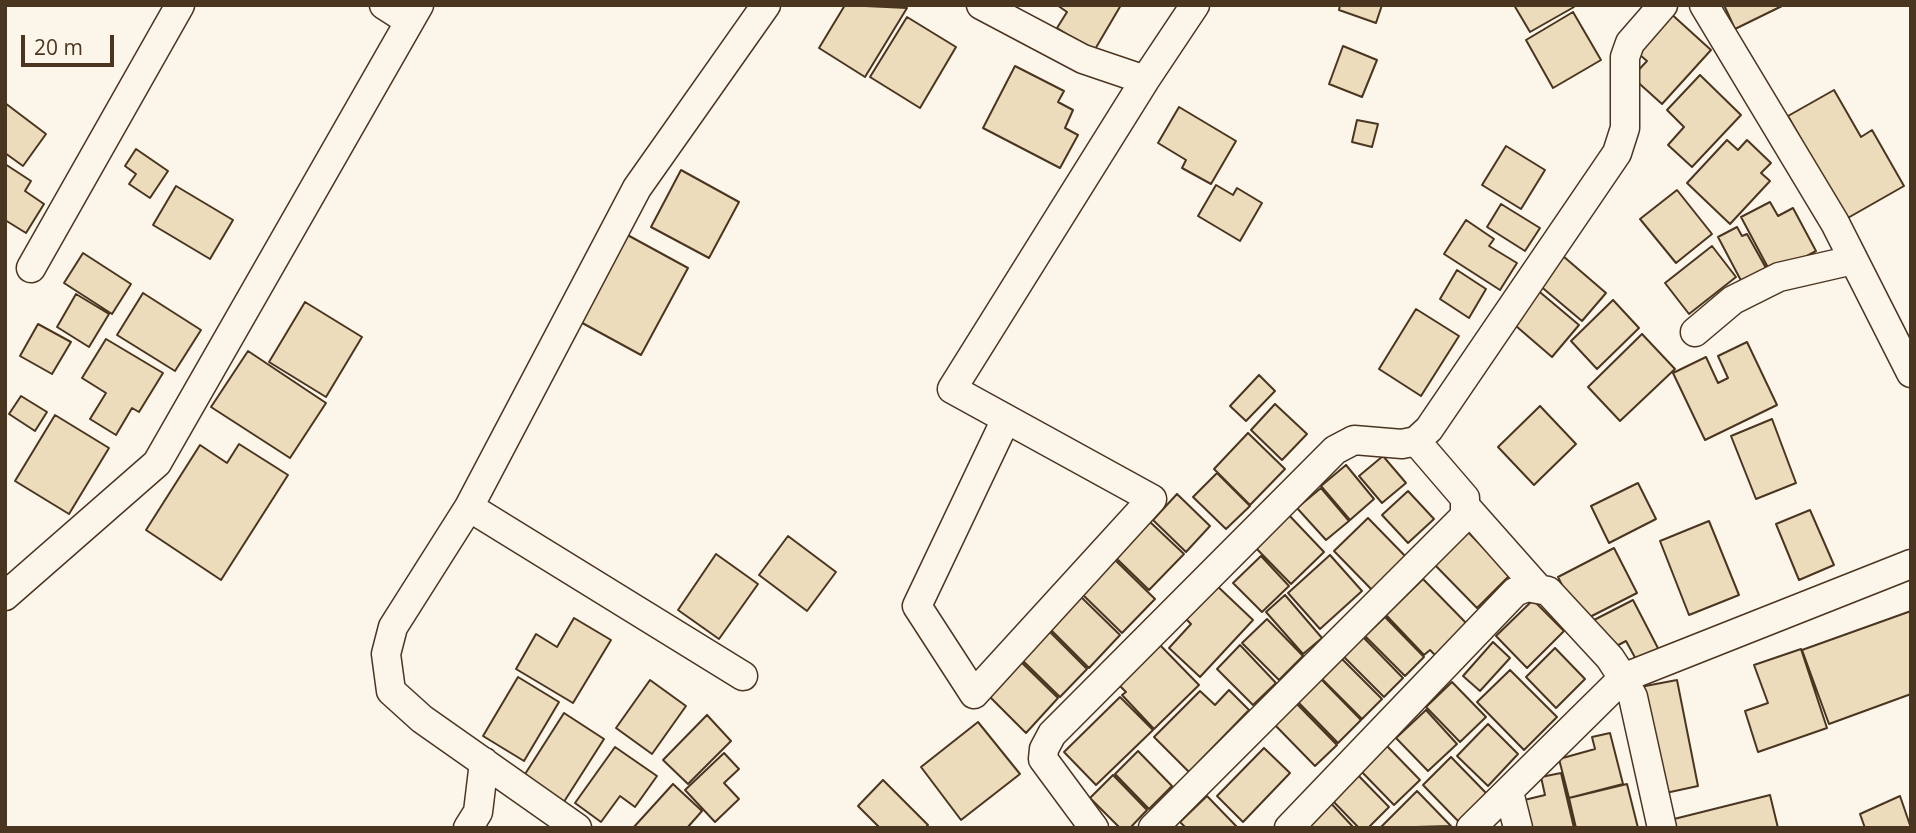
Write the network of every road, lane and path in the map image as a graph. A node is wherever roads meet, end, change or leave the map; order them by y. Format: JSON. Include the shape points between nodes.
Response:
{"nodes":[{"id":1,"x":180,"y":5,"type":"edge"},
{"id":2,"x":384,"y":5,"type":"edge"},
{"id":3,"x":766,"y":5,"type":"edge"},
{"id":4,"x":981,"y":5,"type":"edge"},
{"id":5,"x":1195,"y":5,"type":"edge"},
{"id":6,"x":1663,"y":5,"type":"edge"},
{"id":7,"x":1704,"y":5,"type":"edge"},
{"id":8,"x":414,"y":13,"type":"edge"},
{"id":9,"x":1145,"y":80,"type":"junction"},
{"id":10,"x":1853,"y":260,"type":"junction"},
{"id":11,"x":31,"y":268,"type":"dead end"},
{"id":12,"x":1695,"y":332,"type":"dead end"},
{"id":13,"x":1911,"y":373,"type":"edge"},
{"id":14,"x":1006,"y":419,"type":"junction"},
{"id":15,"x":1416,"y":441,"type":"junction"},
{"id":16,"x":469,"y":507,"type":"junction"},
{"id":17,"x":1467,"y":508,"type":"junction"},
{"id":18,"x":1911,"y":564,"type":"edge"},
{"id":19,"x":1537,"y":587,"type":"junction"},
{"id":20,"x":5,"y":596,"type":"edge"},
{"id":21,"x":743,"y":677,"type":"dead end"},
{"id":22,"x":1623,"y":678,"type":"junction"},
{"id":23,"x":484,"y":762,"type":"junction"},
{"id":24,"x":1509,"y":792,"type":"junction"},
{"id":25,"x":468,"y":828,"type":"edge"},
{"id":26,"x":577,"y":828,"type":"edge"},
{"id":27,"x":1094,"y":828,"type":"edge"},
{"id":28,"x":1153,"y":828,"type":"edge"},
{"id":29,"x":1290,"y":828,"type":"edge"},
{"id":30,"x":1471,"y":828,"type":"edge"},
{"id":31,"x":1518,"y":828,"type":"edge"},
{"id":32,"x":1662,"y":828,"type":"edge"}],
"edges":[{"from":1,"to":11,"type":"street"},
{"from":2,"to":8,"type":"street"},
{"from":3,"to":16,"type":"street","via":[[638,188]]},
{"from":4,"to":9,"type":"street","via":[[1083,59]]},
{"from":5,"to":9,"type":"street"},
{"from":6,"to":15,"type":"street","via":[[1630,43],[1625,57],[1625,128],[1618,153],[1429,429]]},
{"from":7,"to":10,"type":"street"},
{"from":8,"to":20,"type":"street","via":[[158,463]]},
{"from":9,"to":14,"type":"street","via":[[952,389]]},
{"from":10,"to":12,"type":"street","via":[[1779,277],[1733,300]]},
{"from":10,"to":13,"type":"street"},
{"from":14,"to":14,"type":"street","via":[[1152,499],[974,694],[916,606]]},
{"from":15,"to":17,"type":"street","via":[[1465,498]]},
{"from":15,"to":27,"type":"street","via":[[1354,440],[1335,450],[1052,734],[1043,759]]},
{"from":16,"to":21,"type":"street"},
{"from":16,"to":23,"type":"street","via":[[393,627],[386,654],[391,691]]},
{"from":17,"to":19,"type":"street"},
{"from":17,"to":28,"type":"street","via":[[1459,523]]},
{"from":18,"to":22,"type":"street"},
{"from":19,"to":22,"type":"street","via":[[1548,591]]},
{"from":19,"to":29,"type":"street","via":[[1515,592]]},
{"from":22,"to":24,"type":"street"},
{"from":22,"to":32,"type":"street","via":[[1633,697]]},
{"from":23,"to":25,"type":"street","via":[[478,812]]},
{"from":23,"to":26,"type":"street"},
{"from":24,"to":30,"type":"street"},
{"from":24,"to":31,"type":"street"}]}
